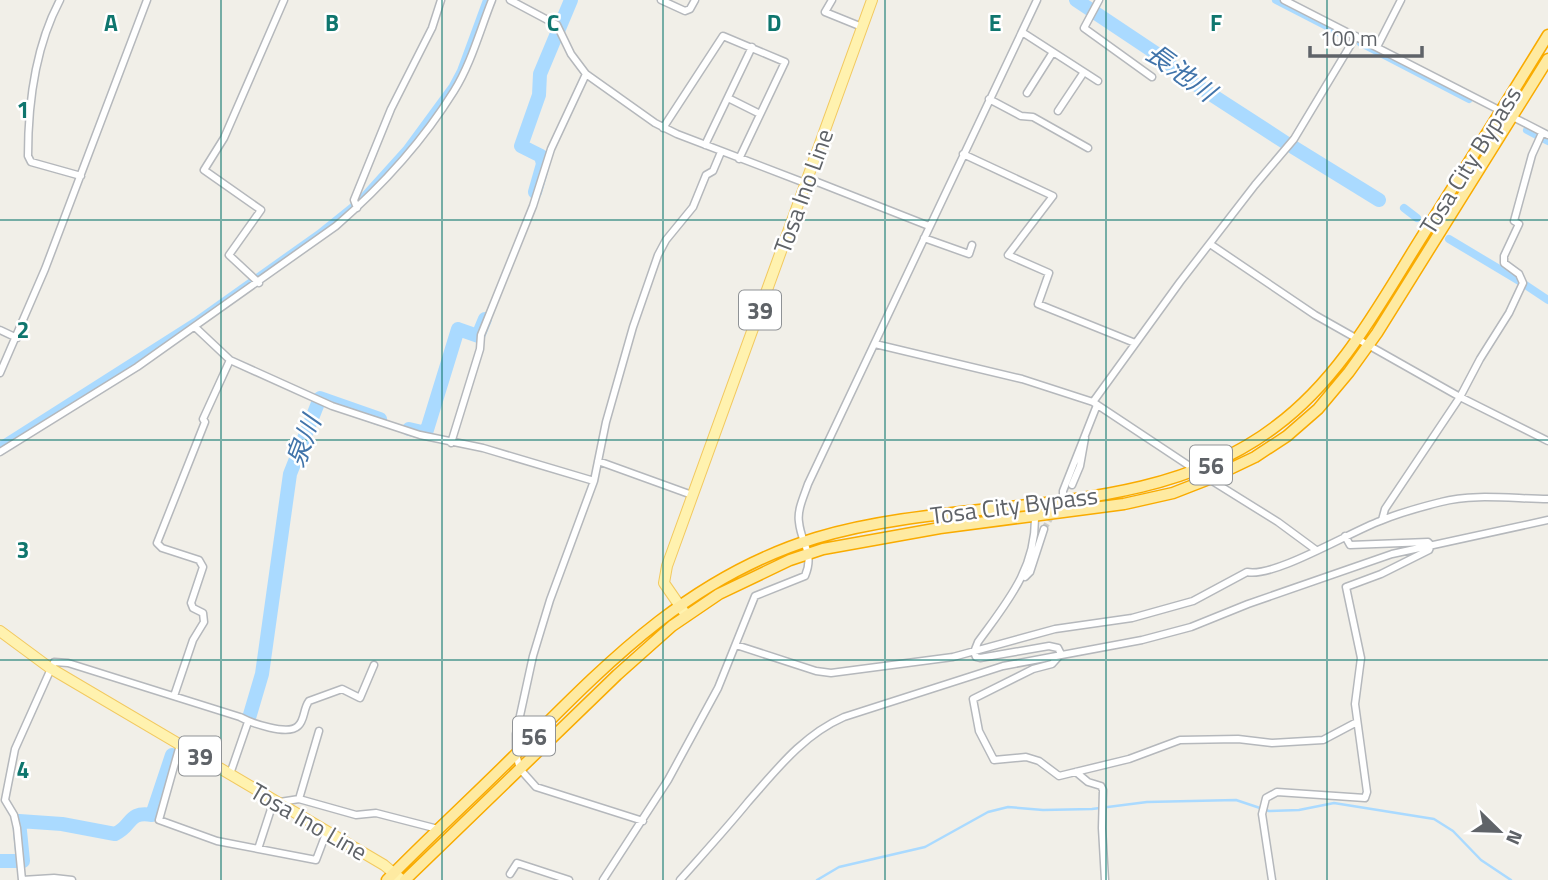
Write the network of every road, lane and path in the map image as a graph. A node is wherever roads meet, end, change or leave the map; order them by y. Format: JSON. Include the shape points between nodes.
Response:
{"nodes":[{"id":1,"x":60,"y":0,"type":"edge"},
{"id":2,"x":147,"y":0,"type":"edge"},
{"id":3,"x":284,"y":0,"type":"edge"},
{"id":4,"x":441,"y":0,"type":"edge"},
{"id":5,"x":492,"y":0,"type":"edge"},
{"id":6,"x":510,"y":0,"type":"edge"},
{"id":7,"x":661,"y":0,"type":"edge"},
{"id":8,"x":695,"y":0,"type":"edge"},
{"id":9,"x":832,"y":0,"type":"edge"},
{"id":10,"x":872,"y":0,"type":"edge"},
{"id":11,"x":1037,"y":0,"type":"edge"},
{"id":12,"x":1284,"y":0,"type":"edge"},
{"id":13,"x":1401,"y":0,"type":"edge"},
{"id":14,"x":1097,"y":3,"type":"edge"},
{"id":15,"x":862,"y":27,"type":"junction"},
{"id":16,"x":1022,"y":32,"type":"junction"},
{"id":17,"x":1548,"y":35,"type":"edge"},
{"id":18,"x":1356,"y":36,"type":"junction"},
{"id":19,"x":751,"y":47,"type":"junction"},
{"id":20,"x":1377,"y":47,"type":"junction"},
{"id":21,"x":1053,"y":52,"type":"junction"},
{"id":22,"x":1548,"y":59,"type":"edge"},
{"id":23,"x":785,"y":62,"type":"junction"},
{"id":24,"x":793,"y":66,"type":"dead end"},
{"id":25,"x":1084,"y":72,"type":"junction"},
{"id":26,"x":586,"y":74,"type":"junction"},
{"id":27,"x":1152,"y":77,"type":"dead end"},
{"id":28,"x":1098,"y":81,"type":"dead end"},
{"id":29,"x":1027,"y":93,"type":"dead end"},
{"id":30,"x":728,"y":98,"type":"junction"},
{"id":31,"x":989,"y":99,"type":"junction"},
{"id":32,"x":1501,"y":110,"type":"junction"},
{"id":33,"x":1058,"y":111,"type":"dead end"},
{"id":34,"x":760,"y":114,"type":"junction"},
{"id":35,"x":1512,"y":116,"type":"junction"},
{"id":36,"x":663,"y":128,"type":"junction"},
{"id":37,"x":1543,"y":136,"type":"edge"},
{"id":38,"x":705,"y":145,"type":"junction"},
{"id":39,"x":1088,"y":148,"type":"dead end"},
{"id":40,"x":721,"y":152,"type":"junction"},
{"id":41,"x":963,"y":154,"type":"junction"},
{"id":42,"x":739,"y":159,"type":"junction"},
{"id":43,"x":81,"y":176,"type":"junction"},
{"id":44,"x":806,"y":181,"type":"junction"},
{"id":45,"x":355,"y":204,"type":"junction"},
{"id":46,"x":929,"y":226,"type":"junction"},
{"id":47,"x":924,"y":238,"type":"junction"},
{"id":48,"x":1210,"y":244,"type":"junction"},
{"id":49,"x":972,"y":245,"type":"dead end"},
{"id":50,"x":258,"y":283,"type":"junction"},
{"id":51,"x":195,"y":327,"type":"junction"},
{"id":52,"x":0,"y":330,"type":"edge"},
{"id":53,"x":17,"y":338,"type":"junction"},
{"id":54,"x":1357,"y":339,"type":"junction"},
{"id":55,"x":1135,"y":342,"type":"junction"},
{"id":56,"x":874,"y":344,"type":"junction"},
{"id":57,"x":1370,"y":344,"type":"junction"},
{"id":58,"x":230,"y":360,"type":"junction"},
{"id":59,"x":0,"y":373,"type":"edge"},
{"id":60,"x":1460,"y":397,"type":"junction"},
{"id":61,"x":1095,"y":403,"type":"junction"},
{"id":62,"x":1086,"y":429,"type":"junction"},
{"id":63,"x":1548,"y":441,"type":"edge"},
{"id":64,"x":451,"y":443,"type":"junction"},
{"id":65,"x":0,"y":452,"type":"edge"},
{"id":66,"x":598,"y":461,"type":"junction"},
{"id":67,"x":1198,"y":471,"type":"junction"},
{"id":68,"x":1209,"y":480,"type":"junction"},
{"id":69,"x":594,"y":481,"type":"junction"},
{"id":70,"x":1072,"y":485,"type":"dead end"},
{"id":71,"x":692,"y":495,"type":"junction"},
{"id":72,"x":1063,"y":499,"type":"junction"},
{"id":73,"x":1548,"y":499,"type":"edge"},
{"id":74,"x":1035,"y":516,"type":"junction"},
{"id":75,"x":1381,"y":520,"type":"junction"},
{"id":76,"x":1548,"y":520,"type":"edge"},
{"id":77,"x":1044,"y":528,"type":"tunnel mouth"},
{"id":78,"x":1345,"y":536,"type":"junction"},
{"id":79,"x":1432,"y":545,"type":"junction"},
{"id":80,"x":807,"y":548,"type":"junction"},
{"id":81,"x":1316,"y":550,"type":"junction"},
{"id":82,"x":1021,"y":581,"type":"junction"},
{"id":83,"x":679,"y":604,"type":"junction"},
{"id":84,"x":687,"y":615,"type":"junction"},
{"id":85,"x":0,"y":631,"type":"edge"},
{"id":86,"x":736,"y":645,"type":"junction"},
{"id":87,"x":974,"y":652,"type":"junction"},
{"id":88,"x":1061,"y":654,"type":"junction"},
{"id":89,"x":374,"y":665,"type":"dead end"},
{"id":90,"x":50,"y":668,"type":"junction"},
{"id":91,"x":174,"y":696,"type":"junction"},
{"id":92,"x":248,"y":722,"type":"junction"},
{"id":93,"x":1357,"y":722,"type":"junction"},
{"id":94,"x":319,"y":731,"type":"dead end"},
{"id":95,"x":180,"y":744,"type":"junction"},
{"id":96,"x":516,"y":754,"type":"junction"},
{"id":97,"x":520,"y":769,"type":"junction"},
{"id":98,"x":1076,"y":772,"type":"junction"},
{"id":99,"x":230,"y":774,"type":"junction"},
{"id":100,"x":299,"y":799,"type":"junction"},
{"id":101,"x":276,"y":802,"type":"junction"},
{"id":102,"x":643,"y":821,"type":"junction"},
{"id":103,"x":438,"y":830,"type":"junction"},
{"id":104,"x":327,"y":831,"type":"junction"},
{"id":105,"x":258,"y":849,"type":"junction"},
{"id":106,"x":510,"y":874,"type":"dead end"},
{"id":107,"x":397,"y":878,"type":"edge"},
{"id":108,"x":72,"y":880,"type":"edge"},
{"id":109,"x":569,"y":880,"type":"edge"},
{"id":110,"x":603,"y":880,"type":"edge"},
{"id":111,"x":680,"y":880,"type":"edge"},
{"id":112,"x":1105,"y":880,"type":"edge"},
{"id":113,"x":1272,"y":880,"type":"edge"}],
"edges":[{"from":1,"to":43,"type":"street","via":[[48,29],[28,114],[28,156],[31,162]]},
{"from":2,"to":43,"type":"street"},
{"from":3,"to":50,"type":"street","via":[[224,138],[204,170],[261,210],[229,256]]},
{"from":4,"to":45,"type":"street","via":[[391,109]]},
{"from":5,"to":45,"type":"street","via":[[454,91],[387,177]]},
{"from":6,"to":26,"type":"street","via":[[559,27]]},
{"from":7,"to":8,"type":"street","via":[[685,11]]},
{"from":9,"to":15,"type":"street","via":[[825,12]]},
{"from":10,"to":15,"type":"main road","name":"Tosa Ino Line","number":"39"},
{"from":11,"to":16,"type":"street"},
{"from":12,"to":18,"type":"street"},
{"from":13,"to":20,"type":"street"},
{"from":14,"to":27,"type":"street","via":[[1084,28]]},
{"from":15,"to":44,"type":"main road","name":"Tosa Ino Line","number":"39"},
{"from":16,"to":21,"type":"street"},
{"from":16,"to":31,"type":"street"},
{"from":17,"to":32,"type":"highway","name":"Tosa City Bypass","number":"56"},
{"from":18,"to":20,"type":"street"},
{"from":18,"to":48,"type":"street","via":[[1294,138]]},
{"from":19,"to":23,"type":"street"},
{"from":19,"to":30,"type":"street"},
{"from":19,"to":36,"type":"street","via":[[723,36]]},
{"from":20,"to":32,"type":"street"},
{"from":21,"to":25,"type":"street"},
{"from":21,"to":29,"type":"street"},
{"from":22,"to":35,"type":"highway","name":"Tosa City Bypass","number":"56"},
{"from":23,"to":24,"type":"street"},
{"from":23,"to":34,"type":"street"},
{"from":25,"to":28,"type":"street"},
{"from":25,"to":33,"type":"street"},
{"from":26,"to":36,"type":"street"},
{"from":26,"to":64,"type":"street","via":[[551,149],[481,335]]},
{"from":30,"to":34,"type":"street"},
{"from":30,"to":38,"type":"street"},
{"from":31,"to":39,"type":"street"},
{"from":31,"to":41,"type":"street"},
{"from":32,"to":35,"type":"street"},
{"from":32,"to":54,"type":"highway","name":"Tosa City Bypass","number":"56"},
{"from":34,"to":42,"type":"street"},
{"from":35,"to":37,"type":"street"},
{"from":35,"to":57,"type":"highway","name":"Tosa City Bypass","number":"56"},
{"from":36,"to":38,"type":"street"},
{"from":37,"to":60,"type":"street","via":[[1532,155],[1514,221],[1519,224],[1504,256],[1504,263],[1523,282]]},
{"from":38,"to":40,"type":"street"},
{"from":40,"to":42,"type":"street"},
{"from":40,"to":66,"type":"street","via":[[693,207],[658,255],[632,327]]},
{"from":41,"to":46,"type":"street"},
{"from":41,"to":55,"type":"street","via":[[1053,196],[1008,255],[1049,273],[1038,304]]},
{"from":42,"to":44,"type":"street"},
{"from":43,"to":53,"type":"street"},
{"from":44,"to":46,"type":"street"},
{"from":44,"to":71,"type":"main road","name":"Tosa Ino Line","number":"39"},
{"from":45,"to":50,"type":"street","via":[[336,226]]},
{"from":46,"to":47,"type":"street"},
{"from":47,"to":49,"type":"street","via":[[969,254]]},
{"from":47,"to":56,"type":"street"},
{"from":48,"to":54,"type":"street"},
{"from":48,"to":55,"type":"street"},
{"from":50,"to":51,"type":"street"},
{"from":51,"to":58,"type":"street"},
{"from":51,"to":65,"type":"street"},
{"from":52,"to":53,"type":"street"},
{"from":53,"to":59,"type":"street"},
{"from":54,"to":57,"type":"street"},
{"from":54,"to":67,"type":"highway","name":"Tosa City Bypass","number":"56","via":[[1296,410],[1249,445]]},
{"from":55,"to":61,"type":"street"},
{"from":56,"to":61,"type":"street","via":[[1022,379]]},
{"from":56,"to":80,"type":"street","via":[[802,502],[799,522]]},
{"from":57,"to":60,"type":"street"},
{"from":57,"to":68,"type":"highway","name":"Tosa City Bypass","number":"56","via":[[1318,408],[1287,436]]},
{"from":58,"to":64,"type":"street","via":[[332,406]]},
{"from":58,"to":91,"type":"street","via":[[157,543],[199,560],[203,567],[191,603],[203,613],[204,622]]},
{"from":60,"to":63,"type":"street"},
{"from":60,"to":75,"type":"street"},
{"from":61,"to":62,"type":"street"},
{"from":61,"to":67,"type":"street"},
{"from":62,"to":70,"type":"street"},
{"from":62,"to":72,"type":"street"},
{"from":64,"to":69,"type":"street"},
{"from":66,"to":69,"type":"street"},
{"from":66,"to":71,"type":"street"},
{"from":67,"to":68,"type":"street"},
{"from":67,"to":72,"type":"highway","name":"Tosa City Bypass","number":"56","via":[[1125,491]]},
{"from":68,"to":74,"type":"highway","name":"Tosa City Bypass","number":"56","via":[[1174,494]]},
{"from":68,"to":81,"type":"street"},
{"from":69,"to":96,"type":"street","via":[[533,656]]},
{"from":71,"to":83,"type":"main road","name":"Tosa Ino Line","number":"39","via":[[664,578],[666,589]]},
{"from":72,"to":80,"type":"highway","name":"Tosa City Bypass","number":"56","via":[[872,524]]},
{"from":73,"to":75,"type":"street","via":[[1462,498]]},
{"from":74,"to":80,"type":"highway","name":"Tosa City Bypass","number":"56"},
{"from":74,"to":82,"type":"street"},
{"from":75,"to":78,"type":"street"},
{"from":76,"to":79,"type":"street"},
{"from":77,"to":82,"type":"street","via":[[1030,572]]},
{"from":78,"to":79,"type":"street","via":[[1350,545]]},
{"from":78,"to":81,"type":"street"},
{"from":79,"to":88,"type":"street","via":[[1346,569],[1191,627]]},
{"from":79,"to":93,"type":"street","via":[[1381,574],[1346,587],[1361,659]]},
{"from":80,"to":83,"type":"highway","name":"Tosa City Bypass","number":"56","via":[[745,567]]},
{"from":80,"to":84,"type":"highway","name":"Tosa City Bypass","number":"56"},
{"from":80,"to":86,"type":"street","via":[[810,564],[805,576],[755,596]]},
{"from":81,"to":87,"type":"street","via":[[1256,574],[1247,572],[1193,601],[1132,618],[1055,629]]},
{"from":82,"to":87,"type":"street"},
{"from":83,"to":84,"type":"main road","name":"Tosa Ino Line","number":"39"},
{"from":83,"to":96,"type":"highway","name":"Tosa City Bypass","number":"56","via":[[609,663]]},
{"from":84,"to":97,"type":"highway","name":"Tosa City Bypass","number":"56"},
{"from":85,"to":90,"type":"main road","name":"Tosa Ino Line","number":"39"},
{"from":86,"to":87,"type":"street","via":[[831,673]]},
{"from":86,"to":102,"type":"street","via":[[718,688]]},
{"from":87,"to":88,"type":"street","via":[[980,658],[1049,646]]},
{"from":88,"to":98,"type":"street","via":[[1052,664],[978,695],[972,704],[993,760],[1026,757],[1059,776]]},
{"from":88,"to":111,"type":"street","via":[[946,683],[825,726],[782,763]]},
{"from":89,"to":92,"type":"street","via":[[360,698],[342,689],[309,701],[295,729]]},
{"from":90,"to":91,"type":"street","via":[[54,662],[68,663]]},
{"from":90,"to":95,"type":"main road","name":"Tosa Ino Line","number":"39"},
{"from":90,"to":108,"type":"street","via":[[15,749],[5,800],[14,815],[22,880]]},
{"from":91,"to":92,"type":"street"},
{"from":92,"to":99,"type":"street"},
{"from":93,"to":98,"type":"street","via":[[1323,740],[1180,740]]},
{"from":93,"to":113,"type":"street","via":[[1365,799],[1277,792],[1266,798],[1262,814]]},
{"from":94,"to":100,"type":"street"},
{"from":95,"to":99,"type":"main road","name":"Tosa Ino Line","number":"39"},
{"from":95,"to":105,"type":"street","via":[[159,820],[217,841]]},
{"from":96,"to":97,"type":"street"},
{"from":96,"to":103,"type":"highway","name":"Tosa City Bypass","number":"56"},
{"from":97,"to":102,"type":"street","via":[[536,787]]},
{"from":97,"to":107,"type":"highway","name":"Tosa City Bypass","number":"56"},
{"from":98,"to":112,"type":"street","via":[[1081,779],[1101,786]]},
{"from":99,"to":101,"type":"main road","name":"Tosa Ino Line","number":"39"},
{"from":100,"to":101,"type":"street"},
{"from":100,"to":103,"type":"street"},
{"from":101,"to":104,"type":"main road","name":"Tosa Ino Line","number":"39"},
{"from":101,"to":105,"type":"street"},
{"from":102,"to":110,"type":"street"},
{"from":103,"to":107,"type":"highway","name":"Tosa City Bypass","number":"56"},
{"from":104,"to":105,"type":"street","via":[[316,860]]},
{"from":104,"to":107,"type":"main road","name":"Tosa Ino Line","number":"39"},
{"from":106,"to":109,"type":"street","via":[[517,863]]}]}
